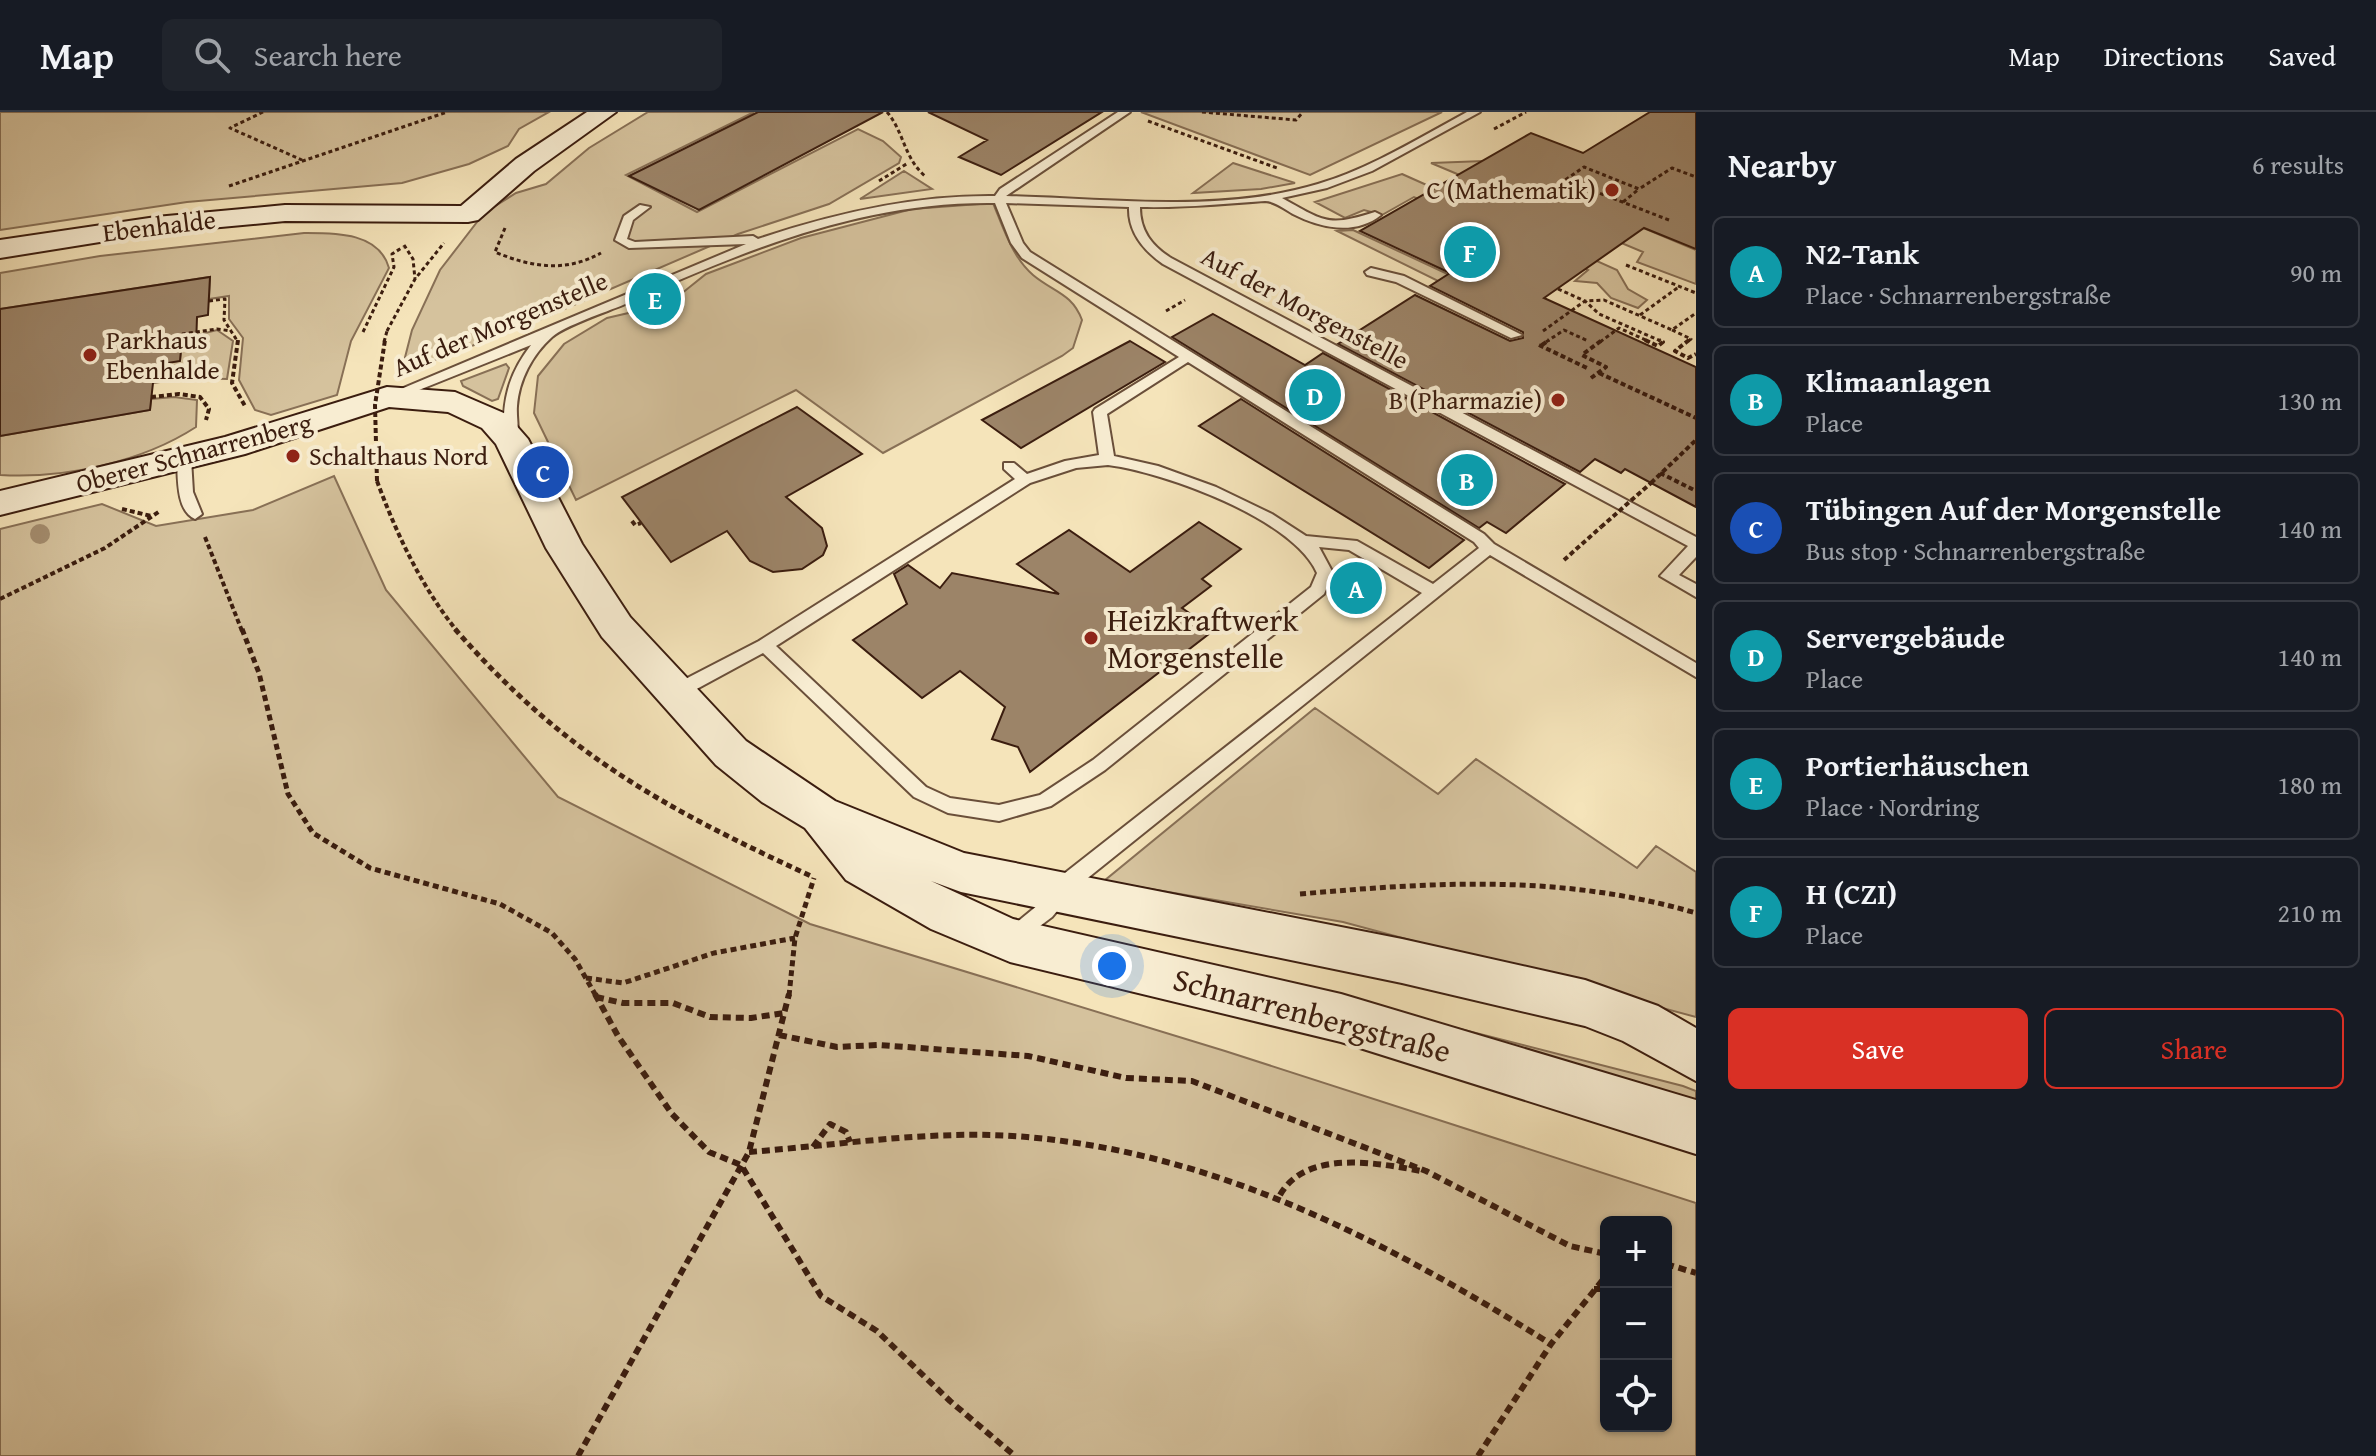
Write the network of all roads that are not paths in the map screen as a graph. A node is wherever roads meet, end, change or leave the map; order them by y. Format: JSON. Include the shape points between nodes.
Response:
{"nodes":[{"id":1,"x":604,"y":112,"type":"edge"},
{"id":2,"x":1125,"y":112,"type":"edge"},
{"id":3,"x":1475,"y":112,"type":"edge"},
{"id":4,"x":525,"y":165,"type":"junction"},
{"id":5,"x":1273,"y":198,"type":"junction"},
{"id":6,"x":999,"y":199,"type":"junction"},
{"id":7,"x":1135,"y":203,"type":"junction"},
{"id":8,"x":644,"y":207,"type":"dead end"},
{"id":9,"x":318,"y":211,"type":"junction"},
{"id":10,"x":1375,"y":215,"type":"dead end"},
{"id":11,"x":764,"y":241,"type":"junction"},
{"id":12,"x":0,"y":249,"type":"edge"},
{"id":13,"x":1371,"y":272,"type":"dead end"},
{"id":14,"x":547,"y":334,"type":"junction"},
{"id":15,"x":1516,"y":335,"type":"dead end"},
{"id":16,"x":1186,"y":358,"type":"junction"},
{"id":17,"x":387,"y":397,"type":"junction"},
{"id":18,"x":511,"y":439,"type":"junction"},
{"id":19,"x":184,"y":459,"type":"junction"},
{"id":20,"x":1107,"y":460,"type":"junction"},
{"id":21,"x":1009,"y":466,"type":"dead end"},
{"id":22,"x":1025,"y":480,"type":"junction"},
{"id":23,"x":0,"y":503,"type":"edge"},
{"id":24,"x":195,"y":514,"type":"road end"},
{"id":25,"x":1304,"y":541,"type":"junction"},
{"id":26,"x":1696,"y":546,"type":"edge"},
{"id":27,"x":1489,"y":548,"type":"junction"},
{"id":28,"x":1696,"y":591,"type":"edge"},
{"id":29,"x":1435,"y":593,"type":"junction"},
{"id":30,"x":765,"y":645,"type":"junction"},
{"id":31,"x":1696,"y":671,"type":"edge"},
{"id":32,"x":674,"y":693,"type":"junction"},
{"id":33,"x":819,"y":814,"type":"junction"},
{"id":34,"x":1057,"y":887,"type":"junction"},
{"id":35,"x":1010,"y":940,"type":"junction"},
{"id":36,"x":1696,"y":1056,"type":"edge"},
{"id":37,"x":1696,"y":1127,"type":"edge"}],
"edges":[{"from":1,"to":4,"type":"street"},
{"from":2,"to":6,"type":"lane"},
{"from":3,"to":5,"type":"lane","name":"Auf der Morgenstelle","via":[[1383,161],[1326,185]]},
{"from":4,"to":9,"type":"street","name":"Ebenhalde","via":[[456,187]]},
{"from":4,"to":9,"type":"street","name":"Ebenhalde","via":[[468,214]]},
{"from":5,"to":7,"type":"lane","name":"Auf der Morgenstelle"},
{"from":5,"to":10,"type":"lane","via":[[1332,226],[1356,225]]},
{"from":6,"to":7,"type":"lane","name":"Auf der Morgenstelle"},
{"from":6,"to":11,"type":"lane","name":"Auf der Morgenstelle","via":[[887,207],[803,226]]},
{"from":6,"to":16,"type":"lane","via":[[1026,255]]},
{"from":7,"to":26,"type":"lane","name":"Auf der Morgenstelle","via":[[1135,225],[1148,246],[1211,286]]},
{"from":8,"to":11,"type":"lane","via":[[628,218],[621,240],[633,246]]},
{"from":9,"to":12,"type":"street","name":"Ebenhalde","via":[[181,222]]},
{"from":11,"to":14,"type":"lane","name":"Auf der Morgenstelle"},
{"from":13,"to":15,"type":"lane","via":[[1400,279]]},
{"from":14,"to":17,"type":"lane","name":"Auf der Morgenstelle"},
{"from":14,"to":18,"type":"lane","via":[[516,373],[509,410]]},
{"from":16,"to":20,"type":"lane","via":[[1100,412]]},
{"from":16,"to":27,"type":"lane"},
{"from":17,"to":18,"type":"street","name":"Schnarrenbergstraße","via":[[455,402],[494,421]]},
{"from":17,"to":19,"type":"street","name":"Oberer Schnarrenberg"},
{"from":18,"to":32,"type":"street","name":"Schnarrenbergstraße","via":[[565,548],[607,614]]},
{"from":19,"to":23,"type":"street","name":"Oberer Schnarrenberg"},
{"from":19,"to":24,"type":"lane","via":[[186,492]]},
{"from":20,"to":22,"type":"lane","via":[[1069,464]]},
{"from":20,"to":25,"type":"lane","via":[[1177,477]]},
{"from":21,"to":22,"type":"lane"},
{"from":22,"to":30,"type":"lane"},
{"from":25,"to":29,"type":"lane","via":[[1352,545]]},
{"from":25,"to":30,"type":"lane","via":[[1325,573],[1318,590],[1099,765],[1045,801],[999,813],[948,805],[920,792]]},
{"from":26,"to":28,"type":"lane","name":"Auf der Morgenstelle","via":[[1668,576]]},
{"from":27,"to":29,"type":"lane"},
{"from":27,"to":31,"type":"lane"},
{"from":29,"to":34,"type":"lane"},
{"from":30,"to":32,"type":"lane"},
{"from":32,"to":33,"type":"street","name":"Schnarrenbergstraße","via":[[731,753]]},
{"from":33,"to":34,"type":"street","name":"Schnarrenbergstraße","via":[[961,872]]},
{"from":33,"to":35,"type":"street","name":"Schnarrenbergstraße","via":[[862,866],[948,914]]},
{"from":34,"to":35,"type":"lane"},
{"from":34,"to":36,"type":"street","name":"Schnarrenbergstraße","via":[[1585,1003],[1640,1023]]},
{"from":35,"to":37,"type":"street","name":"Schnarrenbergstraße","via":[[1341,1018]]}]}
